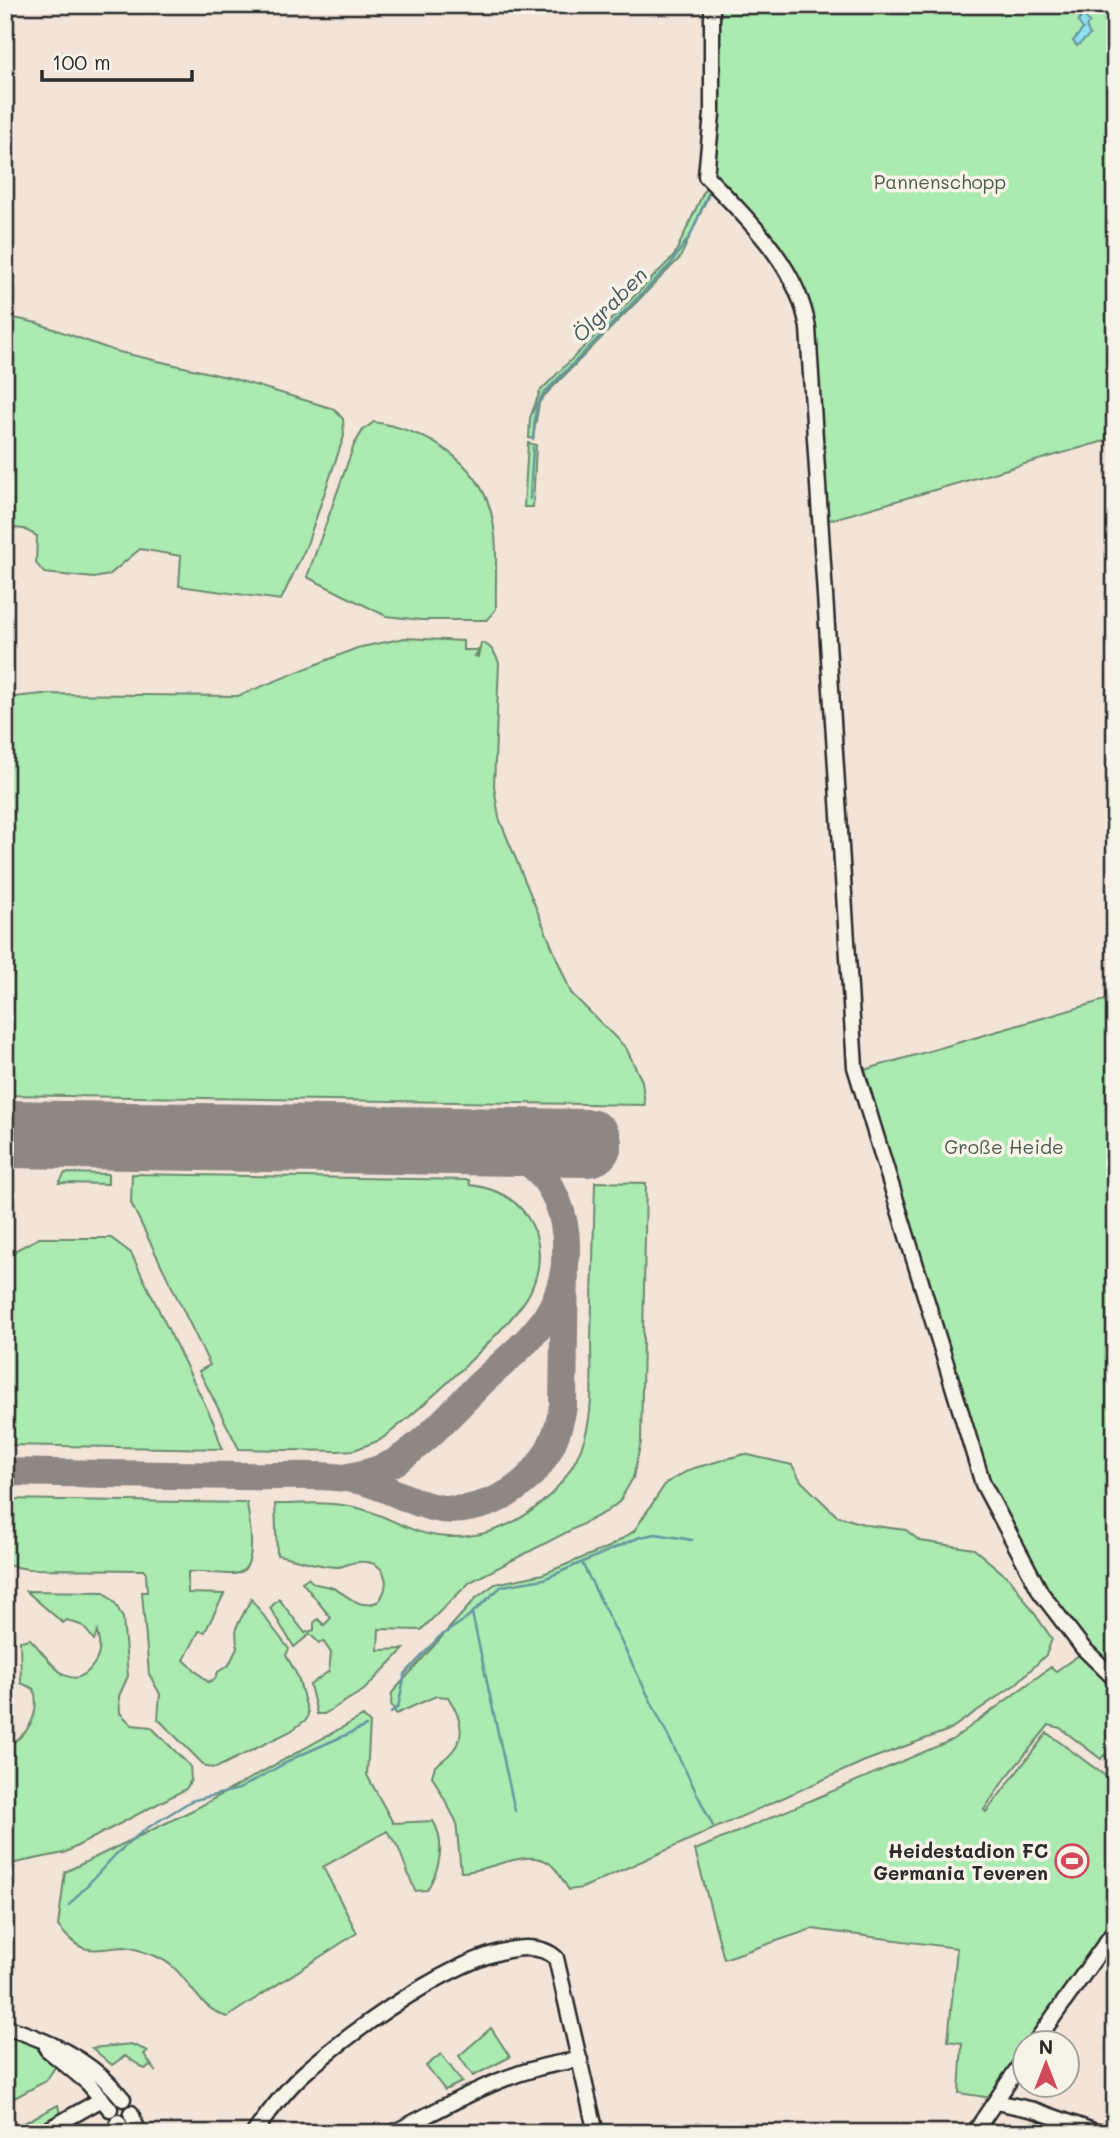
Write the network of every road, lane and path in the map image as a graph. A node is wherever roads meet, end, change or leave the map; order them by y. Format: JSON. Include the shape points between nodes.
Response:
{"nodes":[{"id":1,"x":712,"y":5,"type":"edge"},
{"id":2,"x":1115,"y":1679,"type":"edge"},
{"id":3,"x":1115,"y":1930,"type":"edge"},
{"id":4,"x":5,"y":2027,"type":"edge"},
{"id":5,"x":1043,"y":2030,"type":"edge"},
{"id":6,"x":35,"y":2038,"type":"junction"},
{"id":7,"x":580,"y":2060,"type":"junction"},
{"id":8,"x":1012,"y":2077,"type":"edge"},
{"id":9,"x":123,"y":2099,"type":"dead end"},
{"id":10,"x":996,"y":2102,"type":"junction"},
{"id":11,"x":125,"y":2122,"type":"edge"},
{"id":12,"x":42,"y":2133,"type":"edge"},
{"id":13,"x":139,"y":2133,"type":"edge"},
{"id":14,"x":254,"y":2133,"type":"edge"},
{"id":15,"x":393,"y":2133,"type":"edge"},
{"id":16,"x":596,"y":2133,"type":"edge"},
{"id":17,"x":974,"y":2133,"type":"edge"},
{"id":18,"x":1099,"y":2133,"type":"edge"}],
"edges":[{"from":1,"to":2,"type":"street","via":[[712,114],[706,176],[784,268],[803,300],[808,328],[855,1067],[983,1484],[1041,1593],[1083,1648]]},
{"from":3,"to":5,"type":"street"},
{"from":4,"to":6,"type":"street"},
{"from":6,"to":9,"type":"street","via":[[77,2058]]},
{"from":6,"to":12,"type":"street","via":[[106,2104]]},
{"from":7,"to":14,"type":"street","via":[[556,1958],[544,1949],[510,1950],[485,1956],[440,1978],[357,2029],[301,2076]]},
{"from":7,"to":15,"type":"street","via":[[505,2078]]},
{"from":7,"to":16,"type":"street"},
{"from":8,"to":10,"type":"street"},
{"from":10,"to":17,"type":"street"},
{"from":10,"to":18,"type":"street"},
{"from":11,"to":13,"type":"street"}]}
